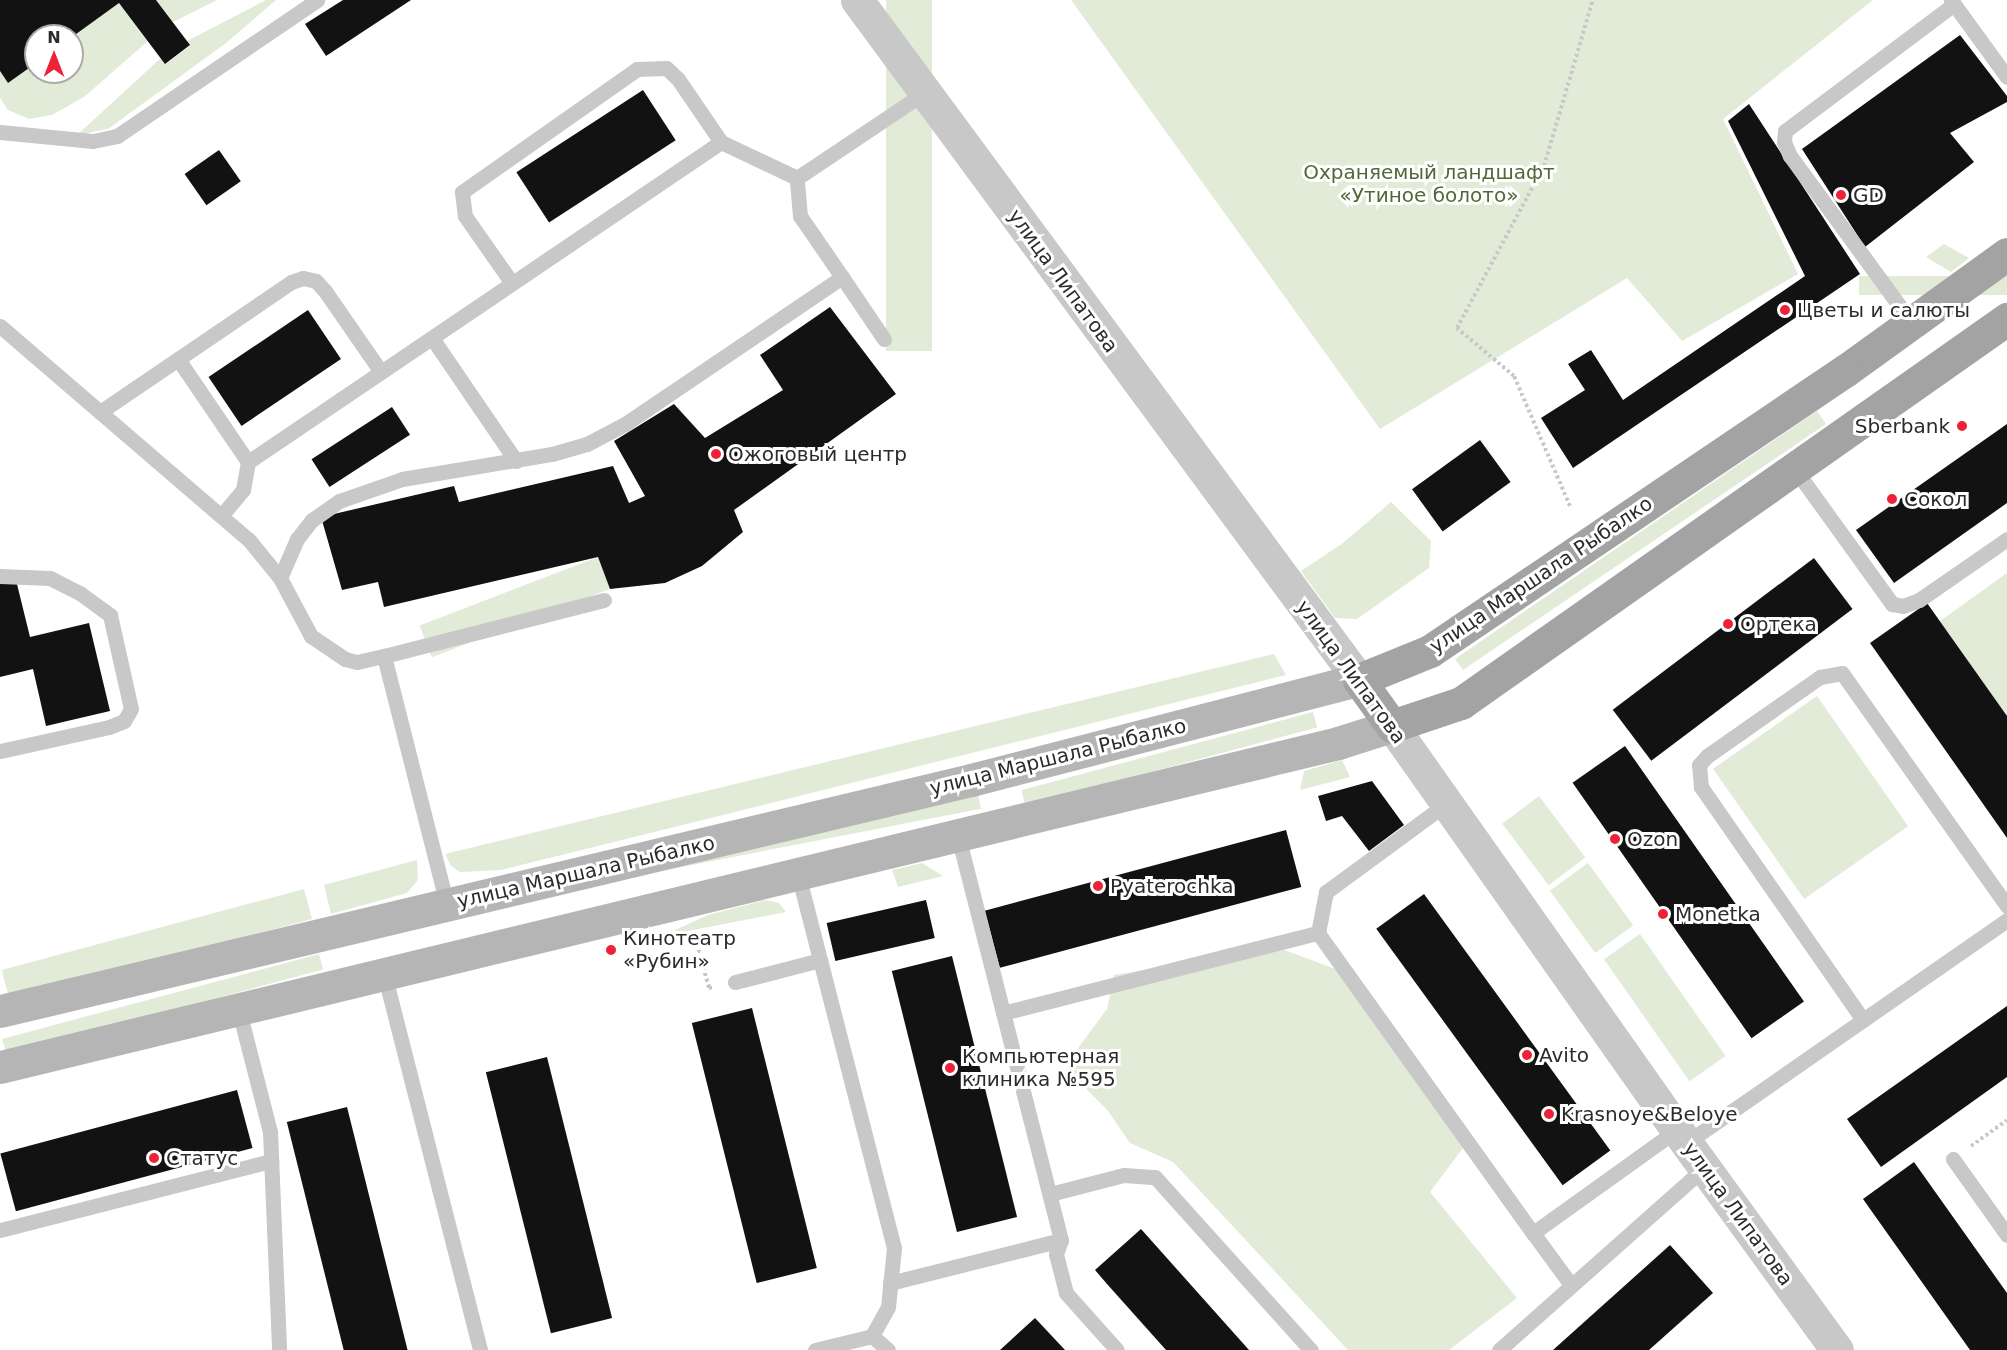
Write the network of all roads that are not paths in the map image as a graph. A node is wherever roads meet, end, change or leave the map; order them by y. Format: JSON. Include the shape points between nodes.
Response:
{"nodes":[{"id":1,"x":317,"y":0,"type":"edge"},
{"id":2,"x":857,"y":0,"type":"edge"},
{"id":3,"x":1952,"y":2,"type":"edge"},
{"id":4,"x":2001,"y":57,"type":"edge"},
{"id":5,"x":2007,"y":77,"type":"edge"},
{"id":6,"x":924,"y":93,"type":"junction"},
{"id":7,"x":0,"y":132,"type":"edge"},
{"id":8,"x":721,"y":142,"type":"junction"},
{"id":9,"x":797,"y":178,"type":"junction"},
{"id":10,"x":2007,"y":254,"type":"edge"},
{"id":11,"x":842,"y":277,"type":"junction"},
{"id":12,"x":512,"y":284,"type":"junction"},
{"id":13,"x":2007,"y":320,"type":"edge"},
{"id":14,"x":1912,"y":323,"type":"junction"},
{"id":15,"x":0,"y":326,"type":"edge"},
{"id":16,"x":432,"y":338,"type":"junction"},
{"id":17,"x":884,"y":339,"type":"dead end"},
{"id":18,"x":178,"y":359,"type":"junction"},
{"id":19,"x":1846,"y":370,"type":"junction"},
{"id":20,"x":381,"y":372,"type":"junction"},
{"id":21,"x":1877,"y":409,"type":"junction"},
{"id":22,"x":100,"y":412,"type":"junction"},
{"id":23,"x":516,"y":461,"type":"junction"},
{"id":24,"x":248,"y":462,"type":"junction"},
{"id":25,"x":1794,"y":468,"type":"junction"},
{"id":26,"x":221,"y":516,"type":"junction"},
{"id":27,"x":2007,"y":539,"type":"edge"},
{"id":28,"x":0,"y":576,"type":"edge"},
{"id":29,"x":280,"y":578,"type":"junction"},
{"id":30,"x":604,"y":600,"type":"dead end"},
{"id":31,"x":384,"y":656,"type":"junction"},
{"id":32,"x":1359,"y":680,"type":"junction"},
{"id":33,"x":1392,"y":726,"type":"junction"},
{"id":34,"x":0,"y":751,"type":"edge"},
{"id":35,"x":971,"y":780,"type":"junction"},
{"id":36,"x":1446,"y":804,"type":"junction"},
{"id":37,"x":972,"y":832,"type":"junction"},
{"id":38,"x":798,"y":874,"type":"junction"},
{"id":39,"x":447,"y":904,"type":"junction"},
{"id":40,"x":2007,"y":906,"type":"edge"},
{"id":41,"x":2007,"y":920,"type":"edge"},
{"id":42,"x":1318,"y":933,"type":"junction"},
{"id":43,"x":820,"y":960,"type":"junction"},
{"id":44,"x":384,"y":973,"type":"junction"},
{"id":45,"x":735,"y":982,"type":"road end"},
{"id":46,"x":0,"y":1011,"type":"edge"},
{"id":47,"x":239,"y":1011,"type":"junction"},
{"id":48,"x":1003,"y":1013,"type":"junction"},
{"id":49,"x":1863,"y":1020,"type":"junction"},
{"id":50,"x":0,"y":1067,"type":"edge"},
{"id":51,"x":1689,"y":1147,"type":"junction"},
{"id":52,"x":1953,"y":1159,"type":"road end"},
{"id":53,"x":271,"y":1161,"type":"junction"},
{"id":54,"x":1050,"y":1194,"type":"junction"},
{"id":55,"x":0,"y":1230,"type":"edge"},
{"id":56,"x":1533,"y":1233,"type":"junction"},
{"id":57,"x":2007,"y":1235,"type":"edge"},
{"id":58,"x":1061,"y":1240,"type":"junction"},
{"id":59,"x":890,"y":1283,"type":"junction"},
{"id":60,"x":1571,"y":1285,"type":"junction"},
{"id":61,"x":872,"y":1336,"type":"junction"},
{"id":62,"x":1835,"y":1349,"type":"edge"},
{"id":63,"x":279,"y":1350,"type":"edge"},
{"id":64,"x":480,"y":1350,"type":"edge"},
{"id":65,"x":815,"y":1350,"type":"edge"},
{"id":66,"x":888,"y":1350,"type":"edge"},
{"id":67,"x":1117,"y":1350,"type":"edge"},
{"id":68,"x":1311,"y":1350,"type":"edge"},
{"id":69,"x":1499,"y":1350,"type":"edge"}],
"edges":[{"from":1,"to":7,"type":"lane","via":[[117,136],[93,141]]},
{"from":2,"to":6,"type":"street","name":"улица Липатова"},
{"from":3,"to":4,"type":"lane"},
{"from":3,"to":14,"type":"lane","via":[[1785,131],[1784,142],[1790,156]]},
{"from":4,"to":5,"type":"lane"},
{"from":6,"to":9,"type":"lane"},
{"from":6,"to":32,"type":"street","name":"улица Липатова"},
{"from":8,"to":9,"type":"lane"},
{"from":8,"to":12,"type":"lane"},
{"from":8,"to":12,"type":"lane","via":[[678,79],[666,68],[637,69],[462,192],[465,216]]},
{"from":9,"to":11,"type":"lane","via":[[800,216]]},
{"from":10,"to":14,"type":"main road","name":"улица Маршала Рыбалко"},
{"from":11,"to":17,"type":"lane"},
{"from":11,"to":23,"type":"lane","via":[[626,424],[587,444]]},
{"from":12,"to":16,"type":"lane"},
{"from":13,"to":21,"type":"main road"},
{"from":14,"to":19,"type":"main road","name":"улица Маршала Рыбалко"},
{"from":15,"to":22,"type":"lane"},
{"from":16,"to":20,"type":"lane"},
{"from":16,"to":23,"type":"lane"},
{"from":18,"to":20,"type":"lane","via":[[291,282],[303,278],[316,281],[326,291]]},
{"from":18,"to":22,"type":"lane"},
{"from":18,"to":24,"type":"lane"},
{"from":19,"to":21,"type":"main road","via":[[1832,390],[1836,410],[1856,416]]},
{"from":19,"to":32,"type":"main road","name":"улица Маршала Рыбалко","via":[[1430,651]]},
{"from":20,"to":24,"type":"lane"},
{"from":21,"to":25,"type":"main road"},
{"from":22,"to":26,"type":"lane"},
{"from":23,"to":29,"type":"lane","via":[[402,479],[339,501],[312,520],[297,539]]},
{"from":24,"to":26,"type":"lane","via":[[243,490]]},
{"from":25,"to":27,"type":"lane","via":[[1892,604],[1904,606],[1919,600]]},
{"from":25,"to":33,"type":"main road","via":[[1461,703]]},
{"from":26,"to":29,"type":"lane","via":[[249,540]]},
{"from":28,"to":34,"type":"lane","via":[[50,578],[110,615],[131,709],[124,721],[109,727]]},
{"from":29,"to":31,"type":"lane","via":[[311,636],[345,659],[357,662]]},
{"from":30,"to":31,"type":"lane"},
{"from":31,"to":39,"type":"lane"},
{"from":32,"to":33,"type":"main road","name":"улица Липатова"},
{"from":32,"to":35,"type":"main road","name":"улица Маршала Рыбалко"},
{"from":33,"to":36,"type":"street","name":"улица Липатова"},
{"from":33,"to":37,"type":"main road","via":[[1338,743]]},
{"from":35,"to":37,"type":"main road","via":[[995,798]]},
{"from":35,"to":39,"type":"main road","name":"улица Маршала Рыбалко"},
{"from":36,"to":42,"type":"lane","via":[[1326,892]]},
{"from":36,"to":51,"type":"street","name":"улица Липатова"},
{"from":37,"to":38,"type":"main road"},
{"from":37,"to":48,"type":"lane"},
{"from":38,"to":43,"type":"lane"},
{"from":38,"to":44,"type":"main road"},
{"from":39,"to":46,"type":"main road","name":"улица Маршала Рыбалко"},
{"from":40,"to":49,"type":"lane","via":[[1842,673],[1820,677],[1707,756],[1699,765],[1701,787]]},
{"from":41,"to":49,"type":"lane"},
{"from":42,"to":48,"type":"lane"},
{"from":42,"to":56,"type":"lane"},
{"from":43,"to":45,"type":"lane"},
{"from":43,"to":59,"type":"lane","via":[[894,1248]]},
{"from":44,"to":47,"type":"main road"},
{"from":44,"to":64,"type":"lane"},
{"from":47,"to":50,"type":"main road"},
{"from":47,"to":53,"type":"lane","via":[[270,1132]]},
{"from":48,"to":54,"type":"lane"},
{"from":49,"to":51,"type":"lane"},
{"from":51,"to":56,"type":"lane"},
{"from":51,"to":60,"type":"lane"},
{"from":51,"to":62,"type":"street","name":"улица Липатова"},
{"from":52,"to":57,"type":"lane"},
{"from":53,"to":55,"type":"lane"},
{"from":53,"to":63,"type":"lane"},
{"from":54,"to":58,"type":"lane"},
{"from":54,"to":68,"type":"lane","via":[[1124,1175],[1155,1177]]},
{"from":56,"to":60,"type":"lane"},
{"from":58,"to":59,"type":"lane"},
{"from":58,"to":67,"type":"lane","via":[[1056,1254],[1066,1293]]},
{"from":59,"to":61,"type":"lane","via":[[888,1308]]},
{"from":60,"to":69,"type":"lane"},
{"from":61,"to":65,"type":"lane"},
{"from":61,"to":66,"type":"lane"}]}
